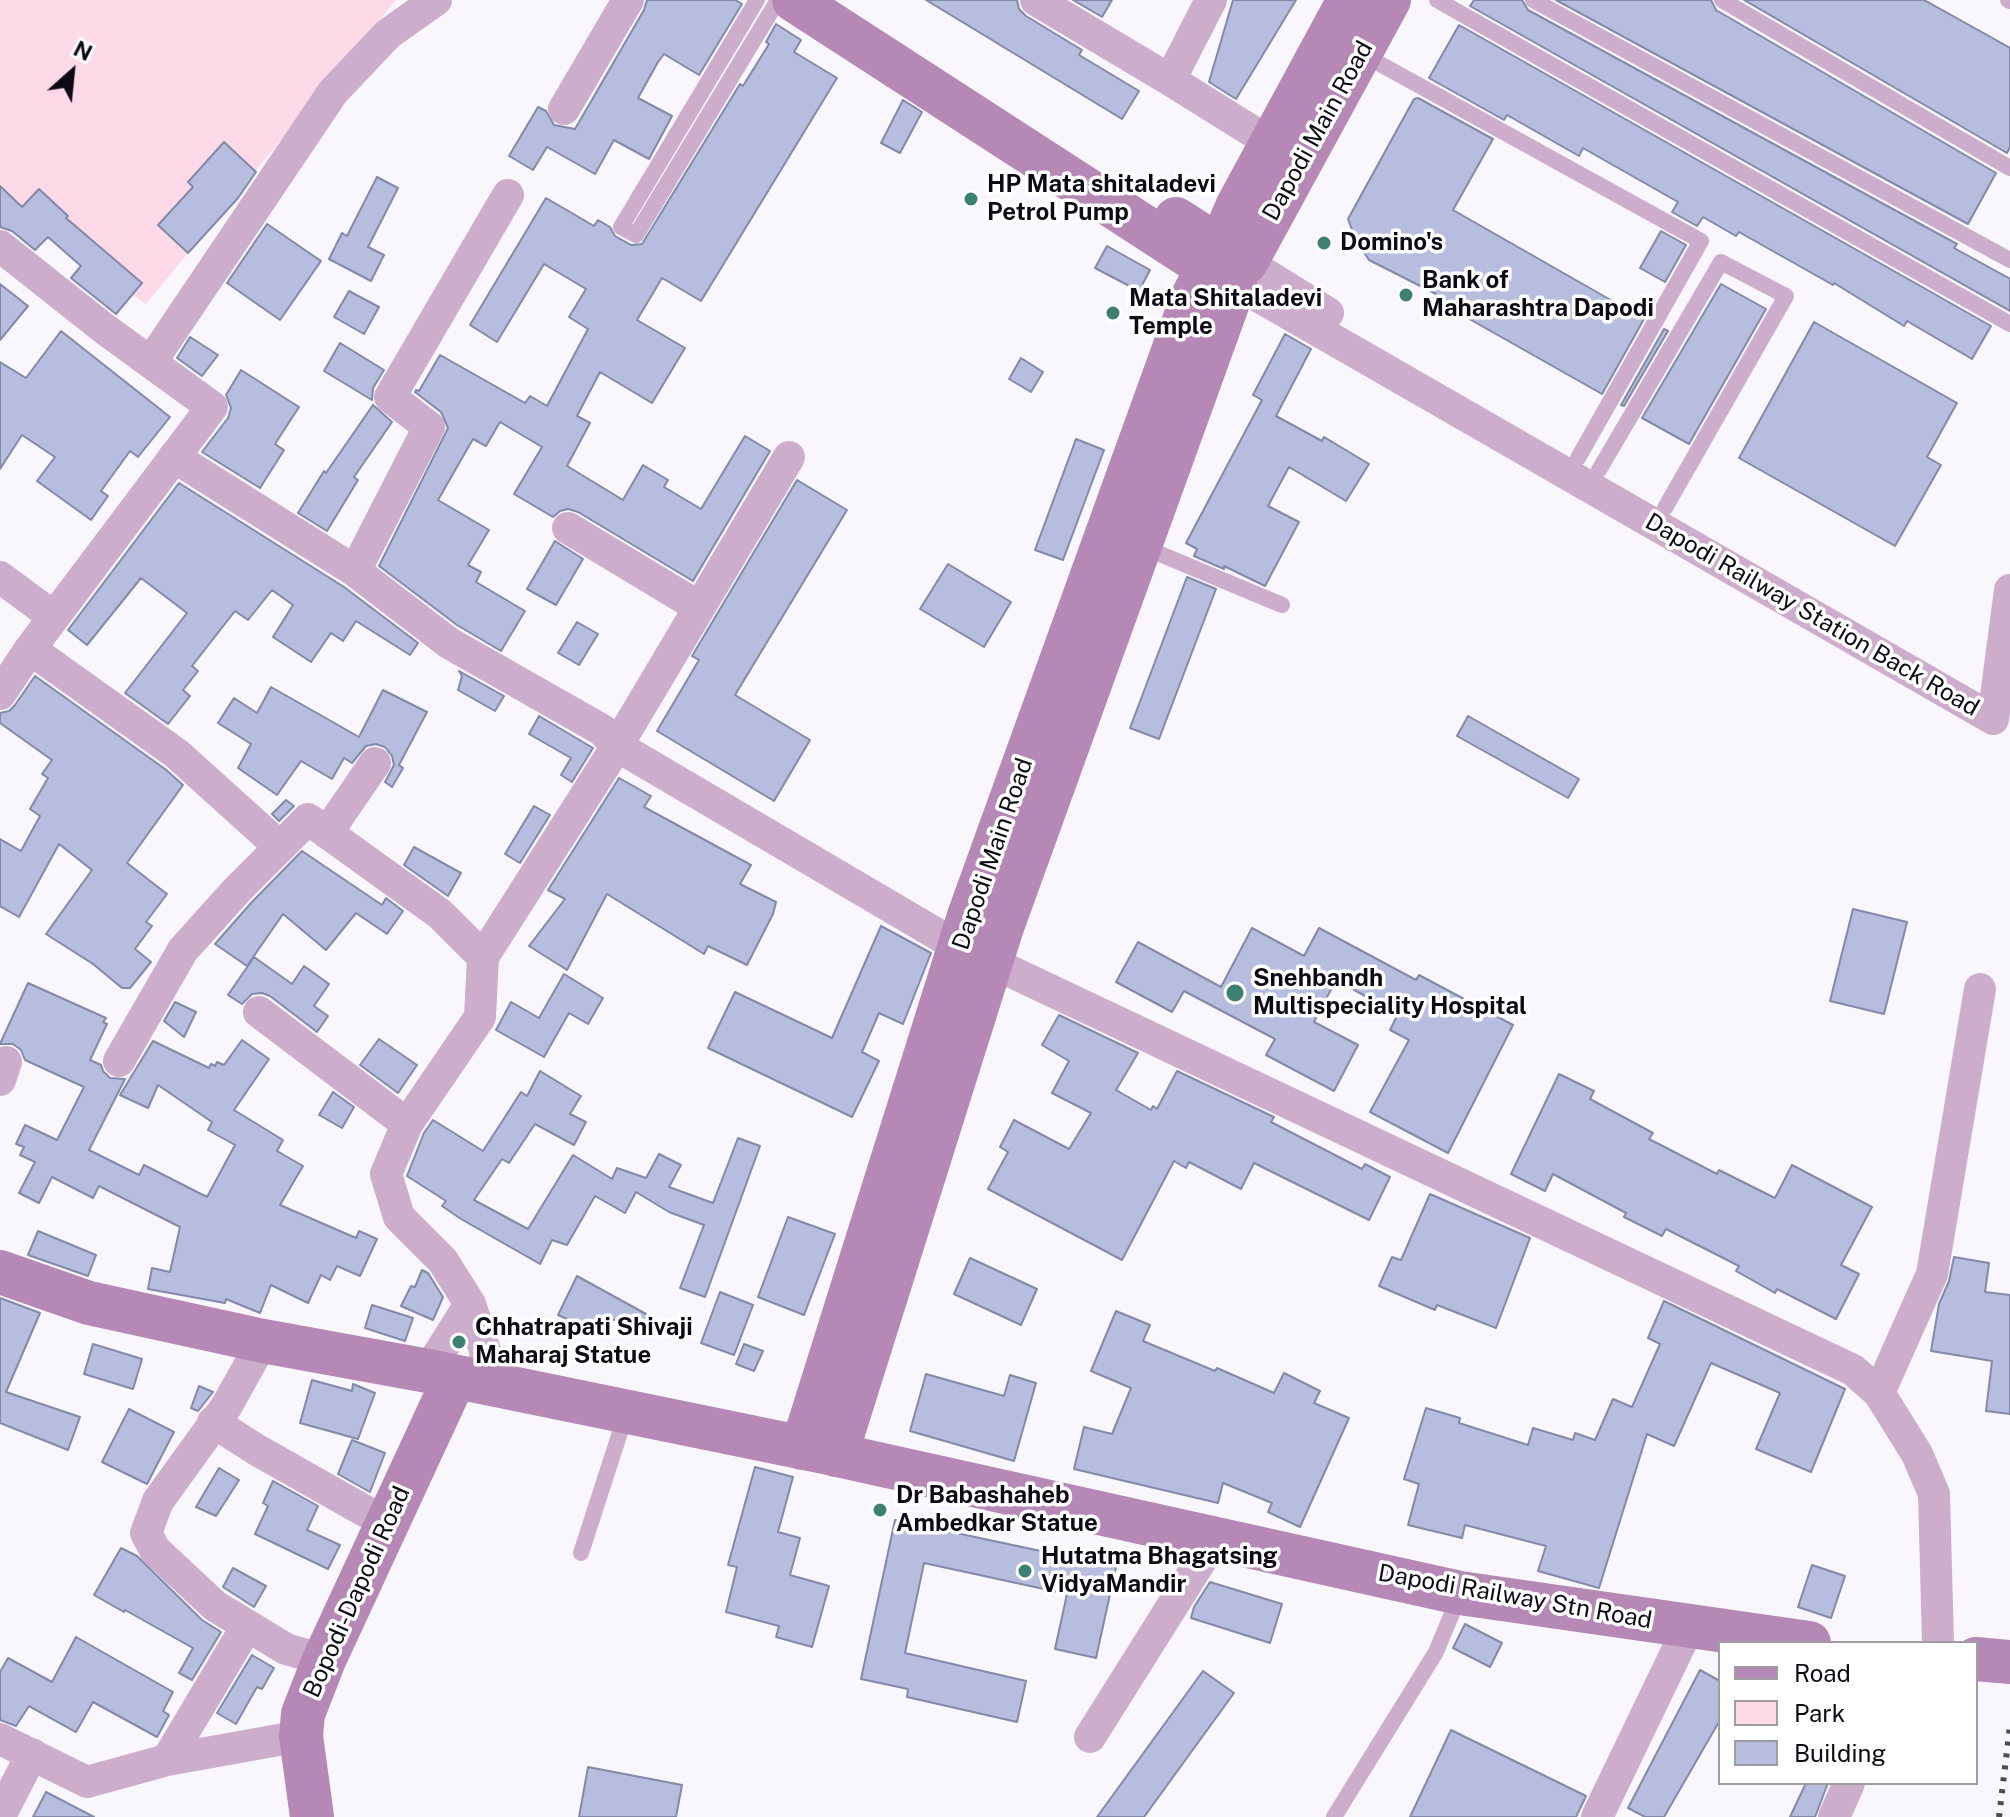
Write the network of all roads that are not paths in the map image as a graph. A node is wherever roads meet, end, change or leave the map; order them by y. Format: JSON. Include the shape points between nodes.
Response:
{"nodes":[{"id":1,"x":436,"y":0,"type":"edge"},
{"id":2,"x":628,"y":0,"type":"edge"},
{"id":3,"x":757,"y":0,"type":"edge"},
{"id":4,"x":778,"y":0,"type":"edge"},
{"id":5,"x":794,"y":0,"type":"edge"},
{"id":6,"x":834,"y":0,"type":"edge"},
{"id":7,"x":1036,"y":0,"type":"edge"},
{"id":8,"x":1211,"y":0,"type":"edge"},
{"id":9,"x":1349,"y":0,"type":"edge"},
{"id":10,"x":1389,"y":0,"type":"edge"},
{"id":11,"x":1437,"y":0,"type":"edge"},
{"id":12,"x":1533,"y":0,"type":"edge"},
{"id":13,"x":1722,"y":0,"type":"edge"},
{"id":14,"x":1360,"y":53,"type":"junction"},
{"id":15,"x":1170,"y":80,"type":"junction"},
{"id":16,"x":979,"y":108,"type":"junction"},
{"id":17,"x":564,"y":109,"type":"dead end"},
{"id":18,"x":1271,"y":143,"type":"junction"},
{"id":19,"x":2010,"y":168,"type":"edge"},
{"id":20,"x":508,"y":195,"type":"dead end"},
{"id":21,"x":0,"y":246,"type":"edge"},
{"id":22,"x":2010,"y":260,"type":"edge"},
{"id":23,"x":1227,"y":265,"type":"junction"},
{"id":24,"x":2010,"y":324,"type":"edge"},
{"id":25,"x":151,"y":362,"type":"junction"},
{"id":26,"x":174,"y":457,"type":"junction"},
{"id":27,"x":789,"y":457,"type":"dead end"},
{"id":28,"x":1588,"y":464,"type":"junction"},
{"id":29,"x":1665,"y":508,"type":"junction"},
{"id":30,"x":568,"y":528,"type":"dead end"},
{"id":31,"x":1140,"y":546,"type":"junction"},
{"id":32,"x":355,"y":571,"type":"junction"},
{"id":33,"x":0,"y":577,"type":"edge"},
{"id":34,"x":2010,"y":590,"type":"edge"},
{"id":35,"x":1282,"y":605,"type":"dead end"},
{"id":36,"x":699,"y":607,"type":"junction"},
{"id":37,"x":54,"y":617,"type":"junction"},
{"id":38,"x":30,"y":649,"type":"junction"},
{"id":39,"x":0,"y":694,"type":"edge"},
{"id":40,"x":1996,"y":696,"type":"junction"},
{"id":41,"x":617,"y":746,"type":"junction"},
{"id":42,"x":375,"y":763,"type":"dead end"},
{"id":43,"x":327,"y":833,"type":"junction"},
{"id":44,"x":280,"y":847,"type":"junction"},
{"id":45,"x":975,"y":954,"type":"junction"},
{"id":46,"x":483,"y":957,"type":"junction"},
{"id":47,"x":1980,"y":989,"type":"dead end"},
{"id":48,"x":259,"y":1012,"type":"dead end"},
{"id":49,"x":119,"y":1061,"type":"dead end"},
{"id":50,"x":407,"y":1124,"type":"junction"},
{"id":51,"x":0,"y":1272,"type":"edge"},
{"id":52,"x":470,"y":1304,"type":"junction"},
{"id":53,"x":263,"y":1341,"type":"junction"},
{"id":54,"x":457,"y":1377,"type":"junction"},
{"id":55,"x":1879,"y":1393,"type":"junction"},
{"id":56,"x":627,"y":1412,"type":"junction"},
{"id":57,"x":213,"y":1422,"type":"junction"},
{"id":58,"x":819,"y":1451,"type":"junction"},
{"id":59,"x":386,"y":1523,"type":"junction"},
{"id":60,"x":1215,"y":1538,"type":"junction"},
{"id":61,"x":581,"y":1553,"type":"dead end"},
{"id":62,"x":1460,"y":1593,"type":"junction"},
{"id":63,"x":247,"y":1626,"type":"junction"},
{"id":64,"x":1689,"y":1626,"type":"junction"},
{"id":65,"x":1795,"y":1641,"type":"edge"},
{"id":66,"x":1938,"y":1641,"type":"edge"},
{"id":67,"x":1978,"y":1659,"type":"edge"},
{"id":68,"x":324,"y":1660,"type":"junction"},
{"id":69,"x":2010,"y":1662,"type":"edge"},
{"id":70,"x":301,"y":1736,"type":"junction"},
{"id":71,"x":1090,"y":1737,"type":"dead end"},
{"id":72,"x":0,"y":1739,"type":"edge"},
{"id":73,"x":32,"y":1754,"type":"junction"},
{"id":74,"x":167,"y":1760,"type":"junction"},
{"id":75,"x":1848,"y":1785,"type":"edge"},
{"id":76,"x":0,"y":1816,"type":"edge"},
{"id":77,"x":312,"y":1817,"type":"edge"},
{"id":78,"x":1334,"y":1817,"type":"edge"},
{"id":79,"x":1597,"y":1817,"type":"edge"},
{"id":80,"x":1834,"y":1817,"type":"edge"}],
"edges":[{"from":1,"to":25,"type":"street","via":[[388,34],[333,92]]},
{"from":2,"to":17,"type":"street"},
{"from":3,"to":4,"type":"lane","via":[[621,227],[636,235]]},
{"from":5,"to":16,"type":"main road"},
{"from":6,"to":16,"type":"main road"},
{"from":7,"to":15,"type":"street"},
{"from":8,"to":15,"type":"street"},
{"from":9,"to":18,"type":"main road","name":"Dapodi Main Road"},
{"from":10,"to":14,"type":"main road","name":"Dapodi Main Road"},
{"from":11,"to":24,"type":"lane"},
{"from":12,"to":22,"type":"lane"},
{"from":13,"to":19,"type":"lane"},
{"from":14,"to":23,"type":"main road","name":"Dapodi Main Road"},
{"from":14,"to":28,"type":"lane","via":[[1701,241]]},
{"from":15,"to":18,"type":"street"},
{"from":16,"to":23,"type":"main road"},
{"from":18,"to":23,"type":"main road","name":"Dapodi Main Road","via":[[1237,207]]},
{"from":20,"to":32,"type":"street","via":[[390,397],[429,427]]},
{"from":21,"to":25,"type":"street"},
{"from":23,"to":28,"type":"street","name":"Dapodi Railway Station Back Road","via":[[1350,327]]},
{"from":23,"to":31,"type":"main road","name":"Dapodi Main Road"},
{"from":23,"to":40,"type":"street","name":"Dapodi Railway Station Back Road","via":[[1993,719]]},
{"from":23,"to":45,"type":"main road","name":"Dapodi Main Road","via":[[1193,296]]},
{"from":25,"to":26,"type":"street","via":[[212,407]]},
{"from":26,"to":32,"type":"street"},
{"from":26,"to":37,"type":"street"},
{"from":27,"to":36,"type":"street"},
{"from":28,"to":29,"type":"street","name":"Dapodi Railway Station Back Road"},
{"from":28,"to":29,"type":"lane","via":[[1721,262],[1786,296]]},
{"from":29,"to":40,"type":"street","name":"Dapodi Railway Station Back Road"},
{"from":30,"to":36,"type":"street"},
{"from":31,"to":35,"type":"lane"},
{"from":31,"to":45,"type":"main road","name":"Dapodi Main Road"},
{"from":32,"to":41,"type":"street","via":[[449,643],[602,730]]},
{"from":33,"to":37,"type":"street"},
{"from":34,"to":40,"type":"street"},
{"from":36,"to":41,"type":"street"},
{"from":37,"to":38,"type":"street"},
{"from":38,"to":39,"type":"street"},
{"from":38,"to":44,"type":"street","via":[[177,754]]},
{"from":41,"to":45,"type":"street"},
{"from":41,"to":46,"type":"street"},
{"from":42,"to":43,"type":"street"},
{"from":43,"to":44,"type":"street","via":[[308,819]]},
{"from":43,"to":46,"type":"street","via":[[440,914]]},
{"from":44,"to":49,"type":"street","via":[[183,950]]},
{"from":45,"to":55,"type":"street","via":[[1829,1358]]},
{"from":45,"to":58,"type":"main road","name":"Dapodi Main Road"},
{"from":46,"to":50,"type":"street","via":[[480,1017]]},
{"from":47,"to":55,"type":"street","via":[[1932,1274]]},
{"from":48,"to":50,"type":"street"},
{"from":50,"to":52,"type":"street","via":[[386,1174],[399,1217],[443,1261]]},
{"from":51,"to":53,"type":"main road","name":"Dapodi Railway Stn Road","via":[[89,1303]]},
{"from":52,"to":54,"type":"street"},
{"from":52,"to":54,"type":"street","via":[[485,1350]]},
{"from":53,"to":54,"type":"main road","name":"Dapodi Railway Stn Road"},
{"from":53,"to":57,"type":"street"},
{"from":54,"to":56,"type":"main road","name":"Dapodi Railway Stn Road"},
{"from":54,"to":59,"type":"main road","name":"Bopodi-Dapodi Road"},
{"from":55,"to":66,"type":"street","via":[[1917,1454],[1934,1494]]},
{"from":56,"to":58,"type":"main road","name":"Dapodi Railway Stn Road"},
{"from":56,"to":61,"type":"lane"},
{"from":57,"to":59,"type":"street"},
{"from":57,"to":63,"type":"street","via":[[158,1501],[146,1533],[165,1561],[215,1606]]},
{"from":58,"to":60,"type":"main road","name":"Dapodi Railway Stn Road"},
{"from":59,"to":68,"type":"main road","name":"Bopodi-Dapodi Road"},
{"from":60,"to":62,"type":"main road","name":"Dapodi Railway Stn Road"},
{"from":60,"to":71,"type":"street"},
{"from":62,"to":64,"type":"main road","name":"Dapodi Railway Stn Road"},
{"from":62,"to":78,"type":"lane","via":[[1436,1652]]},
{"from":63,"to":68,"type":"street","via":[[286,1649]]},
{"from":63,"to":74,"type":"street"},
{"from":64,"to":65,"type":"main road","name":"Dapodi Railway Stn Road"},
{"from":64,"to":79,"type":"street"},
{"from":67,"to":69,"type":"main road"},
{"from":68,"to":70,"type":"main road","name":"Bopodi-Dapodi Road","via":[[303,1714]]},
{"from":70,"to":74,"type":"street"},
{"from":70,"to":77,"type":"main road","name":"Bopodi-Dapodi Road"},
{"from":72,"to":73,"type":"street"},
{"from":73,"to":74,"type":"street","via":[[87,1782]]},
{"from":73,"to":76,"type":"street"},
{"from":75,"to":80,"type":"street"}]}
